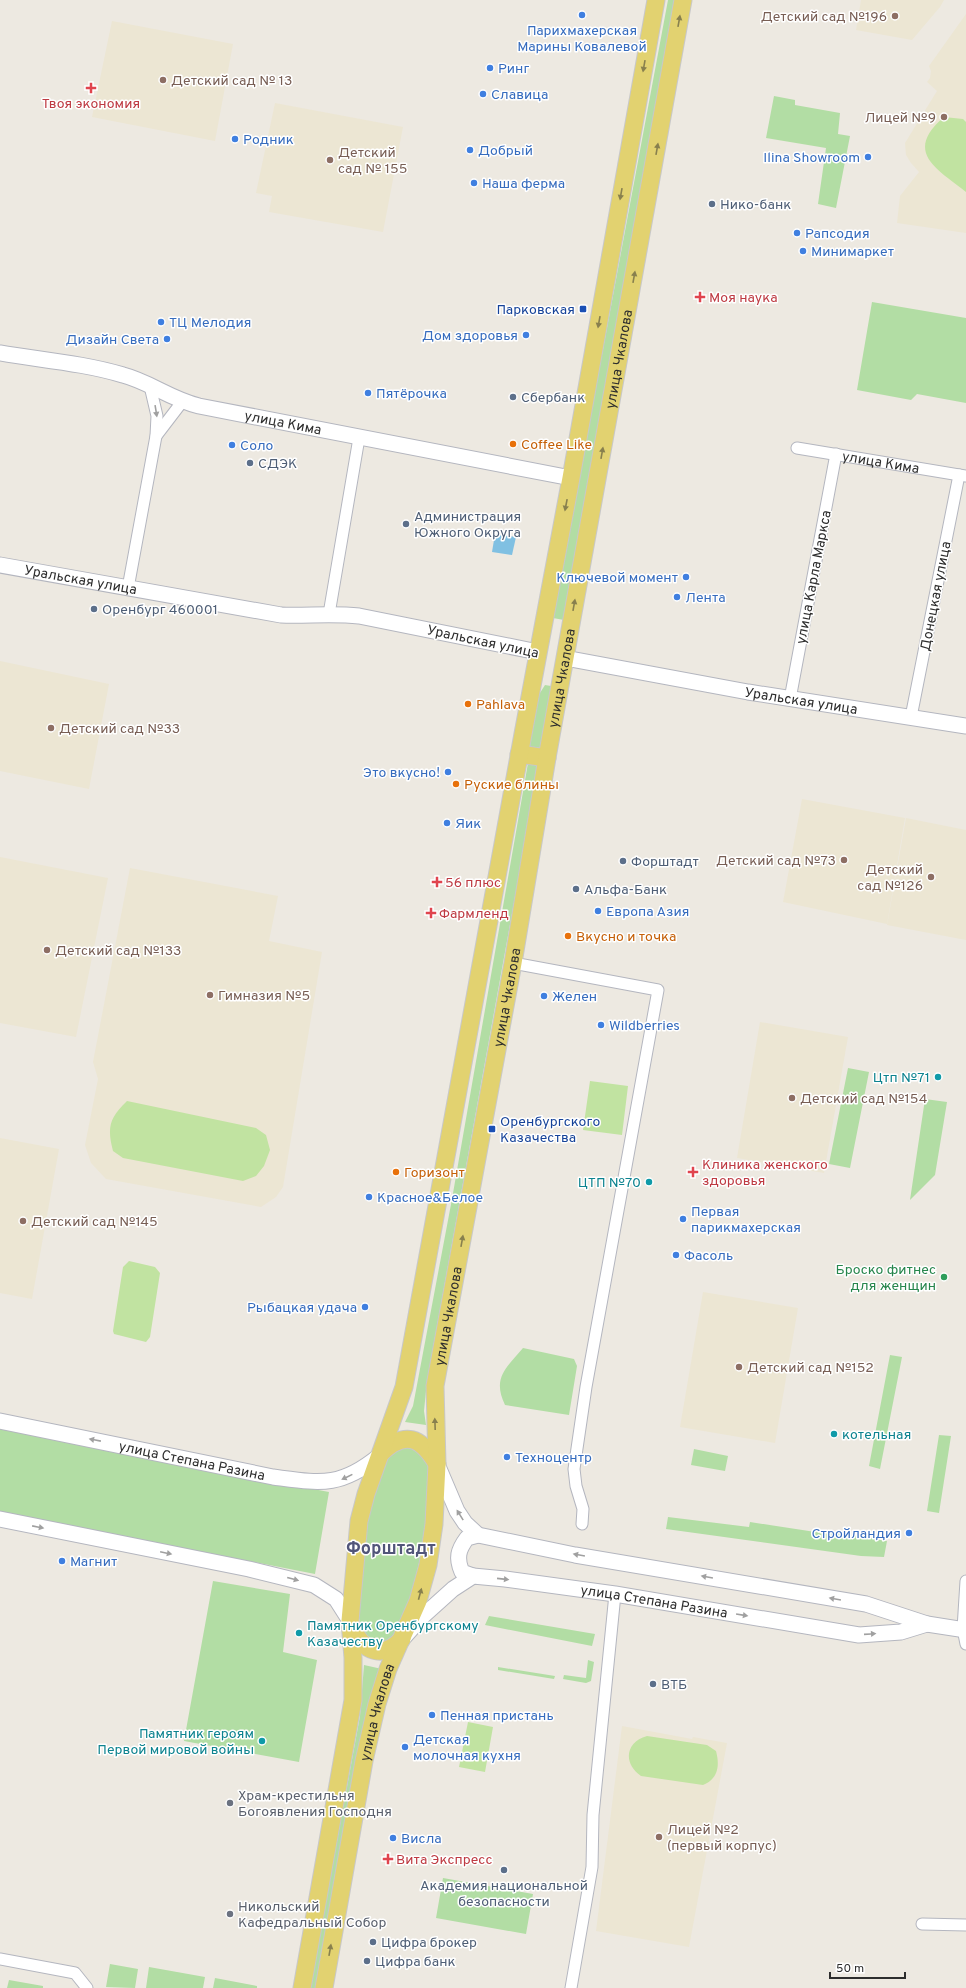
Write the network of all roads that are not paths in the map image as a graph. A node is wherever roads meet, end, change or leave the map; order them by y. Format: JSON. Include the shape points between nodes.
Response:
{"nodes":[{"id":1,"x":656,"y":0,"type":"edge"},
{"id":2,"x":683,"y":0,"type":"edge"},
{"id":3,"x":0,"y":353,"type":"edge"},
{"id":4,"x":150,"y":386,"type":"junction"},
{"id":5,"x":182,"y":402,"type":"junction"},
{"id":6,"x":156,"y":436,"type":"junction"},
{"id":7,"x":359,"y":438,"type":"junction"},
{"id":8,"x":797,"y":448,"type":"dead end"},
{"id":9,"x":836,"y":454,"type":"junction"},
{"id":10,"x":962,"y":475,"type":"edge"},
{"id":11,"x":571,"y":478,"type":"junction"},
{"id":12,"x":0,"y":565,"type":"edge"},
{"id":13,"x":128,"y":588,"type":"junction"},
{"id":14,"x":329,"y":614,"type":"junction"},
{"id":15,"x":538,"y":652,"type":"junction"},
{"id":16,"x":565,"y":658,"type":"junction"},
{"id":17,"x":790,"y":699,"type":"junction"},
{"id":18,"x":911,"y":717,"type":"junction"},
{"id":19,"x":966,"y":726,"type":"edge"},
{"id":20,"x":519,"y":754,"type":"junction"},
{"id":21,"x":547,"y":758,"type":"junction"},
{"id":22,"x":513,"y":963,"type":"junction"},
{"id":23,"x":0,"y":1421,"type":"edge"},
{"id":24,"x":379,"y":1456,"type":"junction"},
{"id":25,"x":437,"y":1464,"type":"junction"},
{"id":26,"x":0,"y":1519,"type":"edge"},
{"id":27,"x":582,"y":1524,"type":"dead end"},
{"id":28,"x":478,"y":1535,"type":"junction"},
{"id":29,"x":473,"y":1576,"type":"junction"},
{"id":30,"x":966,"y":1581,"type":"edge"},
{"id":31,"x":615,"y":1594,"type":"junction"},
{"id":32,"x":350,"y":1621,"type":"junction"},
{"id":33,"x":927,"y":1624,"type":"junction"},
{"id":34,"x":965,"y":1629,"type":"edge"},
{"id":35,"x":403,"y":1637,"type":"junction"},
{"id":36,"x":966,"y":1644,"type":"edge"},
{"id":37,"x":922,"y":1924,"type":"dead end"},
{"id":38,"x":966,"y":1925,"type":"edge"},
{"id":39,"x":0,"y":1959,"type":"edge"},
{"id":40,"x":87,"y":1988,"type":"edge"},
{"id":41,"x":302,"y":1988,"type":"edge"},
{"id":42,"x":324,"y":1988,"type":"edge"},
{"id":43,"x":570,"y":1988,"type":"edge"}],
"edges":[{"from":1,"to":11,"type":"main road","name":"улица Чкалова","one_way":true},
{"from":16,"to":2,"type":"main road","name":"улица Чкалова","one_way":true},
{"from":3,"to":4,"type":"main road","name":"улица Кима","via":[[110,371]]},
{"from":4,"to":5,"type":"main road","name":"улица Кима"},
{"from":4,"to":6,"type":"street","one_way":true,"via":[[157,416]]},
{"from":5,"to":6,"type":"street"},
{"from":5,"to":7,"type":"main road","name":"улица Кима"},
{"from":6,"to":13,"type":"street"},
{"from":7,"to":11,"type":"main road","name":"улица Кима"},
{"from":7,"to":14,"type":"street"},
{"from":8,"to":9,"type":"street","name":"улица Кима"},
{"from":9,"to":10,"type":"street","name":"улица Кима"},
{"from":9,"to":17,"type":"street","name":"улица Карла Маркса"},
{"from":10,"to":18,"type":"street","name":"Донецкая улица"},
{"from":11,"to":15,"type":"main road","name":"улица Чкалова","one_way":true},
{"from":12,"to":13,"type":"main road","name":"Уральская улица"},
{"from":13,"to":14,"type":"main road","name":"Уральская улица","via":[[281,615]]},
{"from":14,"to":15,"type":"main road","name":"Уральская улица","via":[[359,616]]},
{"from":15,"to":16,"type":"main road","name":"Уральская улица"},
{"from":15,"to":20,"type":"main road","name":"улица Чкалова"},
{"from":16,"to":17,"type":"main road","name":"Уральская улица"},
{"from":16,"to":21,"type":"main road","name":"улица Чкалова"},
{"from":17,"to":18,"type":"main road","name":"Уральская улица"},
{"from":18,"to":19,"type":"main road","name":"Уральская улица"},
{"from":20,"to":21,"type":"main road"},
{"from":20,"to":24,"type":"main road","name":"улица Чкалова","via":[[404,1387]]},
{"from":21,"to":22,"type":"main road","name":"улица Чкалова"},
{"from":25,"to":22,"type":"main road","name":"улица Чкалова","one_way":true,"via":[[435,1386]]},
{"from":22,"to":27,"type":"street","via":[[658,990],[579,1432],[574,1469],[583,1509]]},
{"from":24,"to":23,"type":"main road","name":"улица Степана Разина","one_way":true,"via":[[364,1468],[341,1480],[307,1481]]},
{"from":24,"to":25,"type":"main road","via":[[398,1440],[409,1439],[421,1443],[428,1449]]},
{"from":24,"to":32,"type":"main road","name":"улица Чкалова","via":[[359,1521]]},
{"from":28,"to":25,"type":"main road","one_way":true,"via":[[457,1511]]},
{"from":35,"to":25,"type":"main road","name":"улица Чкалова","one_way":true,"via":[[418,1601],[428,1565],[434,1524]]},
{"from":26,"to":32,"type":"main road","one_way":true,"via":[[248,1569],[314,1585],[336,1599]]},
{"from":28,"to":29,"type":"main road","via":[[467,1538],[459,1549],[458,1564],[462,1572]]},
{"from":33,"to":28,"type":"main road","name":"улица Степана Разина","one_way":true,"via":[[866,1604],[583,1556]]},
{"from":29,"to":31,"type":"main road","name":"улица Степана Разина","one_way":true},
{"from":29,"to":35,"type":"main road","via":[[448,1593]]},
{"from":30,"to":34,"type":"street"},
{"from":31,"to":33,"type":"main road","name":"улица Степана Разина","one_way":true,"via":[[860,1635],[901,1632]]},
{"from":31,"to":43,"type":"street","via":[[593,1816],[592,1867]]},
{"from":32,"to":35,"type":"main road","via":[[356,1637],[369,1649],[386,1651]]},
{"from":32,"to":41,"type":"main road","name":"улица Чкалова","via":[[353,1700]]},
{"from":33,"to":34,"type":"main road","name":"улица Степана Разина"},
{"from":34,"to":36,"type":"street"},
{"from":42,"to":35,"type":"main road","name":"улица Чкалова","one_way":true,"via":[[364,1761],[388,1668]]},
{"from":37,"to":38,"type":"street"},
{"from":39,"to":40,"type":"street","via":[[74,1973]]}]}
